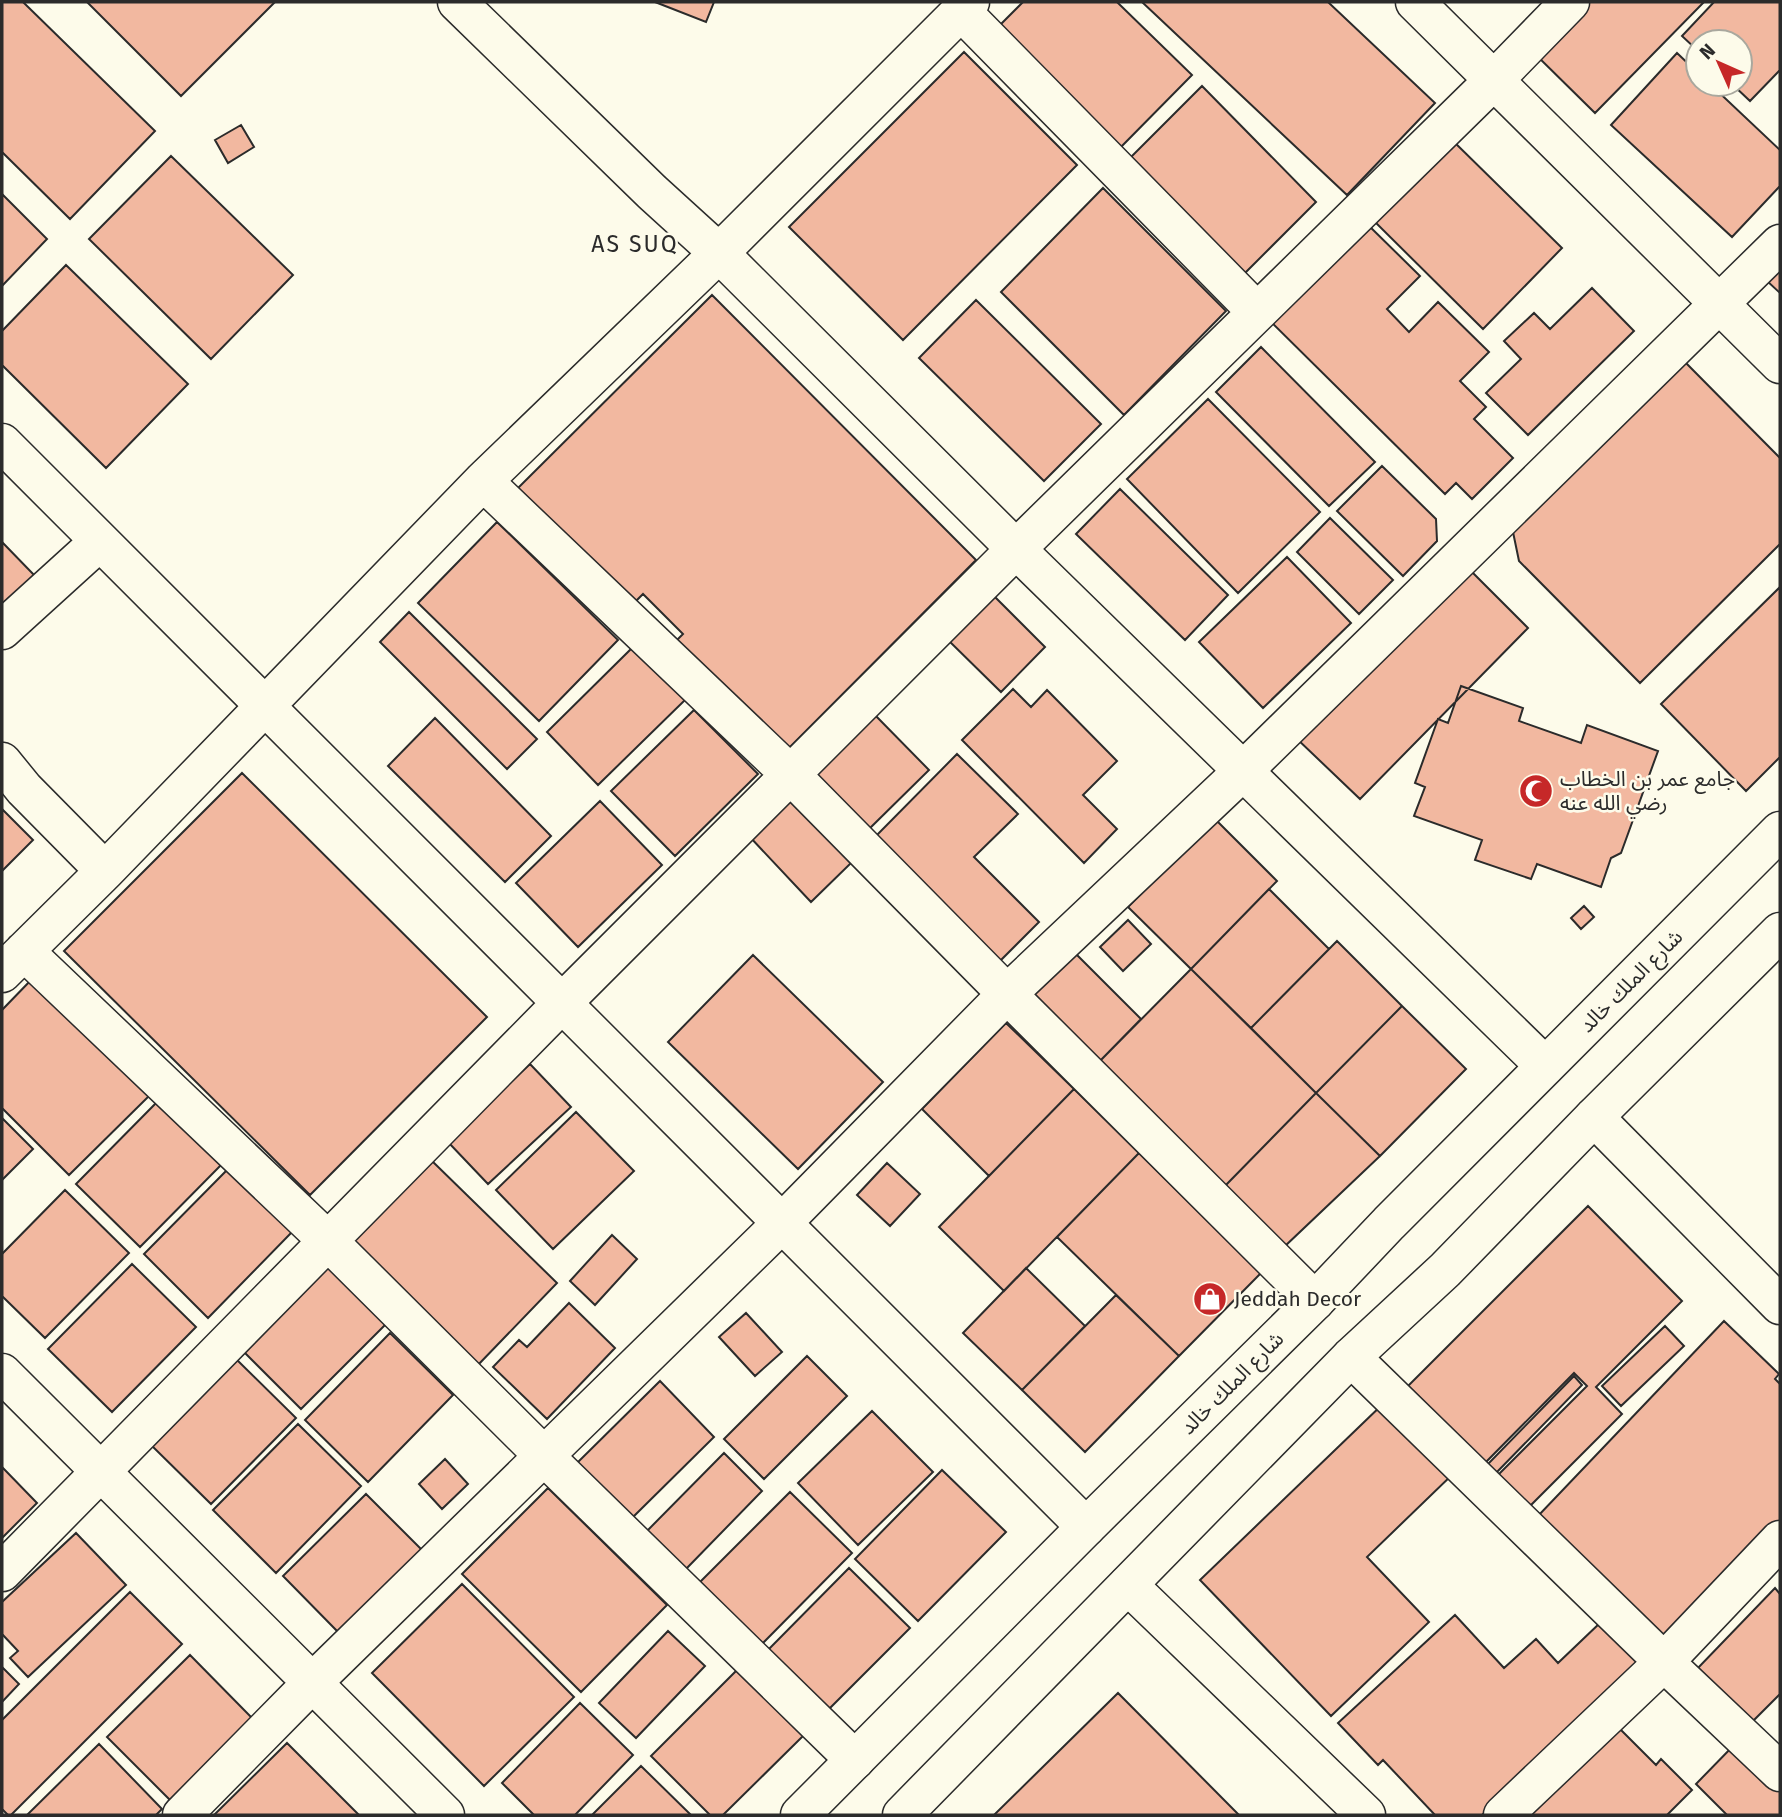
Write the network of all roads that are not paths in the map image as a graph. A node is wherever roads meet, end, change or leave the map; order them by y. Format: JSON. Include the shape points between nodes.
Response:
{"nodes":[{"id":1,"x":457,"y":2,"type":"edge"},
{"id":2,"x":1415,"y":2,"type":"edge"},
{"id":3,"x":1570,"y":2,"type":"edge"},
{"id":4,"x":965,"y":6,"type":"edge"},
{"id":5,"x":1494,"y":80,"type":"junction"},
{"id":6,"x":1780,"y":244,"type":"edge"},
{"id":7,"x":719,"y":253,"type":"junction"},
{"id":8,"x":1720,"y":304,"type":"junction"},
{"id":9,"x":1257,"y":312,"type":"junction"},
{"id":10,"x":1780,"y":364,"type":"edge"},
{"id":11,"x":2,"y":443,"type":"edge"},
{"id":12,"x":483,"y":481,"type":"junction"},
{"id":13,"x":100,"y":541,"type":"junction"},
{"id":14,"x":1016,"y":548,"type":"junction"},
{"id":15,"x":2,"y":630,"type":"edge"},
{"id":16,"x":264,"y":705,"type":"junction"},
{"id":17,"x":2,"y":762,"type":"edge"},
{"id":18,"x":1243,"y":771,"type":"junction"},
{"id":19,"x":790,"y":774,"type":"junction"},
{"id":20,"x":1780,"y":831,"type":"edge"},
{"id":21,"x":106,"y":871,"type":"junction"},
{"id":22,"x":1780,"y":932,"type":"edge"},
{"id":23,"x":13,"y":962,"type":"edge"},
{"id":24,"x":1007,"y":995,"type":"junction"},
{"id":25,"x":562,"y":1003,"type":"junction"},
{"id":26,"x":1545,"y":1066,"type":"junction"},
{"id":27,"x":1594,"y":1117,"type":"junction"},
{"id":28,"x":782,"y":1223,"type":"junction"},
{"id":29,"x":328,"y":1241,"type":"junction"},
{"id":30,"x":1315,"y":1301,"type":"junction"},
{"id":31,"x":1780,"y":1305,"type":"edge"},
{"id":32,"x":1351,"y":1357,"type":"junction"},
{"id":33,"x":2,"y":1373,"type":"edge"},
{"id":34,"x":544,"y":1456,"type":"junction"},
{"id":35,"x":101,"y":1472,"type":"junction"},
{"id":36,"x":1086,"y":1527,"type":"junction"},
{"id":37,"x":1780,"y":1540,"type":"edge"},
{"id":38,"x":2,"y":1572,"type":"edge"},
{"id":39,"x":1128,"y":1585,"type":"junction"},
{"id":40,"x":1664,"y":1662,"type":"junction"},
{"id":41,"x":312,"y":1683,"type":"junction"},
{"id":42,"x":855,"y":1760,"type":"junction"},
{"id":43,"x":1780,"y":1772,"type":"edge"},
{"id":44,"x":183,"y":1815,"type":"edge"},
{"id":45,"x":445,"y":1815,"type":"edge"},
{"id":46,"x":800,"y":1815,"type":"edge"},
{"id":47,"x":902,"y":1815,"type":"edge"},
{"id":48,"x":1366,"y":1815,"type":"edge"},
{"id":49,"x":1503,"y":1815,"type":"edge"}],
"edges":[{"from":1,"to":7,"type":"street"},
{"from":2,"to":5,"type":"street"},
{"from":3,"to":5,"type":"street"},
{"from":4,"to":7,"type":"street"},
{"from":4,"to":9,"type":"street"},
{"from":5,"to":8,"type":"street"},
{"from":5,"to":9,"type":"street"},
{"from":6,"to":8,"type":"street"},
{"from":7,"to":12,"type":"street"},
{"from":7,"to":14,"type":"street"},
{"from":8,"to":10,"type":"street"},
{"from":8,"to":18,"type":"street"},
{"from":9,"to":14,"type":"street"},
{"from":11,"to":13,"type":"street"},
{"from":12,"to":16,"type":"street"},
{"from":12,"to":19,"type":"street"},
{"from":13,"to":15,"type":"street"},
{"from":13,"to":16,"type":"street"},
{"from":14,"to":18,"type":"street"},
{"from":14,"to":19,"type":"street"},
{"from":16,"to":21,"type":"street"},
{"from":16,"to":25,"type":"street"},
{"from":17,"to":21,"type":"street"},
{"from":18,"to":24,"type":"street"},
{"from":18,"to":26,"type":"street"},
{"from":19,"to":24,"type":"street"},
{"from":19,"to":25,"type":"street"},
{"from":20,"to":26,"type":"street","name":"شارع الملك خالد"},
{"from":21,"to":23,"type":"street"},
{"from":22,"to":27,"type":"street"},
{"from":23,"to":29,"type":"street"},
{"from":24,"to":28,"type":"street"},
{"from":24,"to":30,"type":"street"},
{"from":25,"to":28,"type":"street"},
{"from":25,"to":29,"type":"street"},
{"from":26,"to":30,"type":"street","name":"شارع الملك خالد"},
{"from":27,"to":31,"type":"street"},
{"from":27,"to":32,"type":"street","via":[[1445,1270]]},
{"from":28,"to":34,"type":"street"},
{"from":28,"to":36,"type":"street"},
{"from":29,"to":34,"type":"street"},
{"from":29,"to":35,"type":"street"},
{"from":30,"to":36,"type":"street","name":"شارع الملك خالد"},
{"from":32,"to":39,"type":"street"},
{"from":32,"to":40,"type":"street"},
{"from":33,"to":35,"type":"street"},
{"from":34,"to":41,"type":"street"},
{"from":34,"to":42,"type":"street"},
{"from":35,"to":38,"type":"street"},
{"from":35,"to":41,"type":"street"},
{"from":36,"to":42,"type":"street","name":"شارع الملك خالد"},
{"from":37,"to":40,"type":"street"},
{"from":39,"to":47,"type":"street"},
{"from":39,"to":48,"type":"street"},
{"from":40,"to":43,"type":"street"},
{"from":40,"to":49,"type":"street"},
{"from":41,"to":44,"type":"street"},
{"from":41,"to":45,"type":"street"},
{"from":42,"to":46,"type":"street","name":"شارع الملك خالد"}]}
